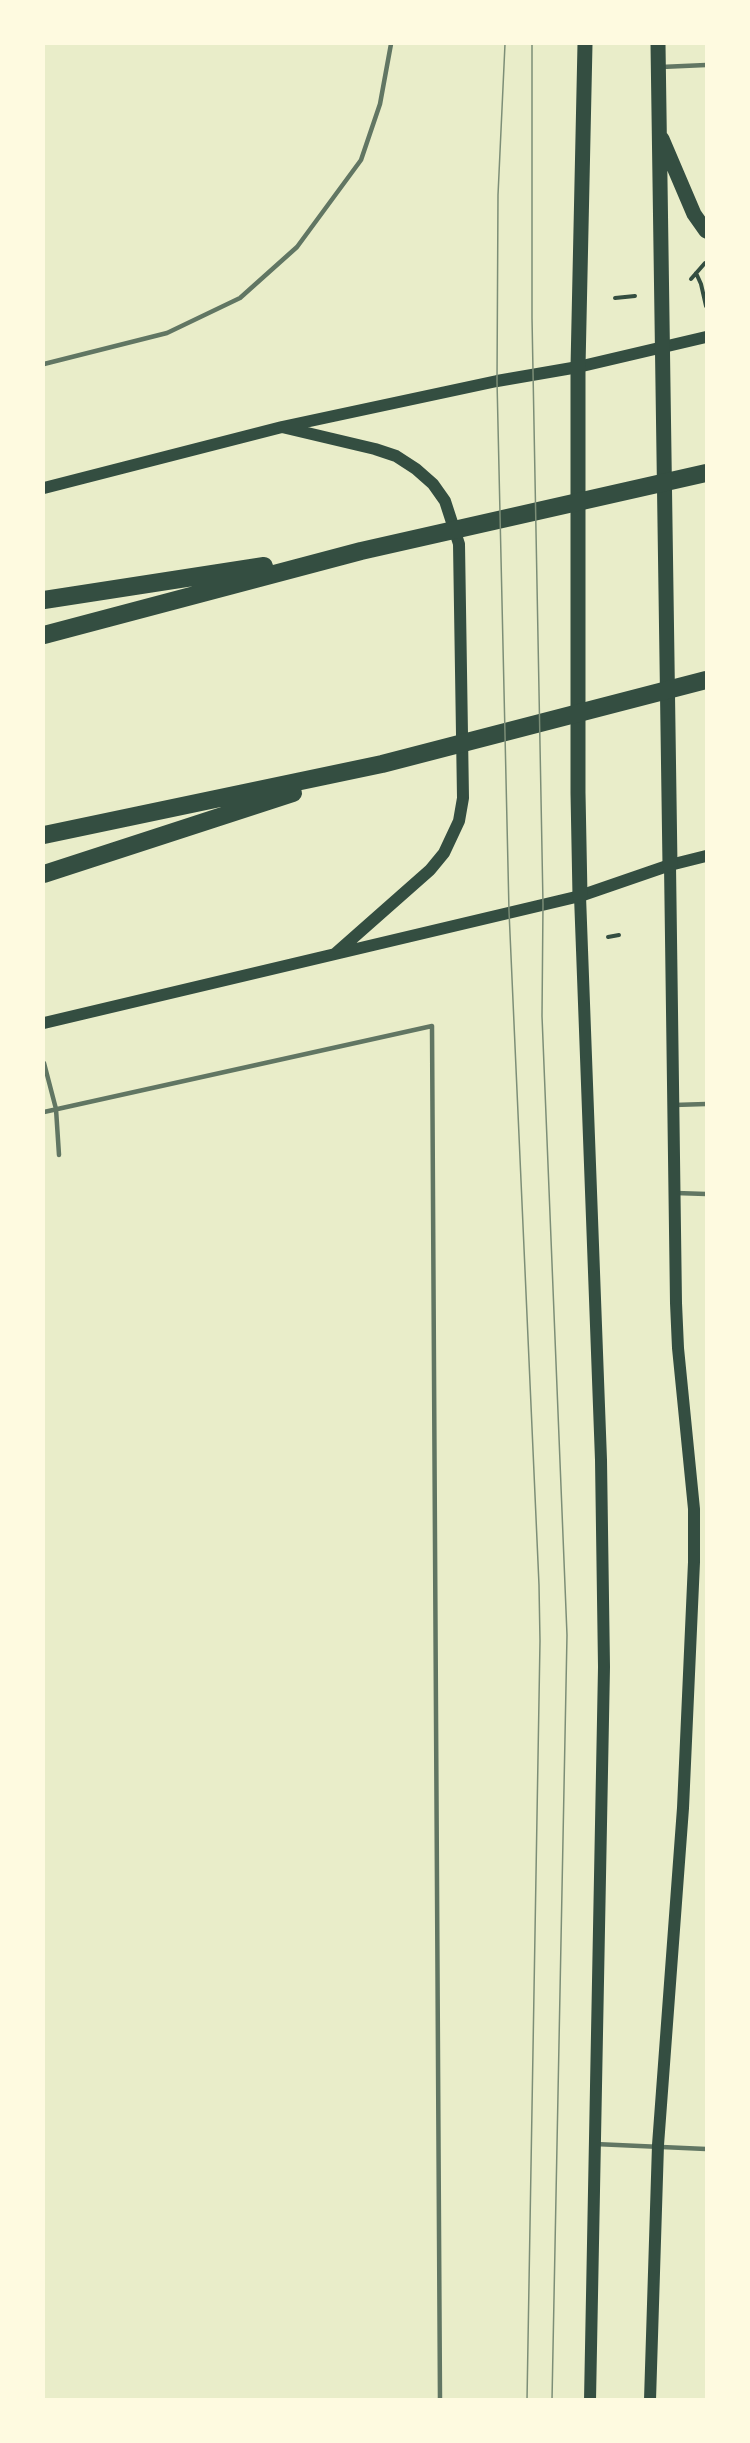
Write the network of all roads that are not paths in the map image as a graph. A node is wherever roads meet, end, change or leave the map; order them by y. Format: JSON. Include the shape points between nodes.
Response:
{"nodes":[{"id":1,"x":391,"y":44,"type":"edge"},
{"id":2,"x":585,"y":44,"type":"edge"},
{"id":3,"x":658,"y":44,"type":"edge"},
{"id":4,"x":706,"y":66,"type":"edge"},
{"id":5,"x":658,"y":67,"type":"junction"},
{"id":6,"x":659,"y":130,"type":"junction"},
{"id":7,"x":706,"y":231,"type":"edge"},
{"id":8,"x":706,"y":337,"type":"edge"},
{"id":9,"x":662,"y":347,"type":"junction"},
{"id":10,"x":44,"y":364,"type":"edge"},
{"id":11,"x":578,"y":367,"type":"junction"},
{"id":12,"x":282,"y":427,"type":"junction"},
{"id":13,"x":706,"y":473,"type":"edge"},
{"id":14,"x":44,"y":488,"type":"edge"},
{"id":15,"x":361,"y":551,"type":"junction"},
{"id":16,"x":44,"y":600,"type":"edge"},
{"id":17,"x":44,"y":635,"type":"edge"},
{"id":18,"x":706,"y":680,"type":"edge"},
{"id":19,"x":382,"y":764,"type":"junction"},
{"id":20,"x":44,"y":835,"type":"edge"},
{"id":21,"x":706,"y":856,"type":"edge"},
{"id":22,"x":670,"y":865,"type":"junction"},
{"id":23,"x":44,"y":874,"type":"edge"},
{"id":24,"x":580,"y":896,"type":"junction"},
{"id":25,"x":336,"y":953,"type":"junction"},
{"id":26,"x":44,"y":1023,"type":"edge"},
{"id":27,"x":44,"y":1063,"type":"edge"},
{"id":28,"x":706,"y":1104,"type":"edge"},
{"id":29,"x":674,"y":1105,"type":"junction"},
{"id":30,"x":56,"y":1109,"type":"junction"},
{"id":31,"x":44,"y":1112,"type":"edge"},
{"id":32,"x":59,"y":1155,"type":"dead end"},
{"id":33,"x":675,"y":1193,"type":"junction"},
{"id":34,"x":706,"y":1194,"type":"edge"},
{"id":35,"x":595,"y":2144,"type":"junction"},
{"id":36,"x":658,"y":2145,"type":"junction"},
{"id":37,"x":706,"y":2149,"type":"edge"},
{"id":38,"x":440,"y":2400,"type":"edge"},
{"id":39,"x":590,"y":2400,"type":"edge"},
{"id":40,"x":650,"y":2400,"type":"edge"}],
"edges":[{"from":1,"to":10,"type":"lane","via":[[380,104],[361,160],[297,247],[240,298],[167,333]]},
{"from":2,"to":11,"type":"main road"},
{"from":3,"to":5,"type":"main road"},
{"from":4,"to":5,"type":"lane"},
{"from":5,"to":6,"type":"main road"},
{"from":6,"to":7,"type":"main road","via":[[694,214]]},
{"from":6,"to":9,"type":"main road"},
{"from":8,"to":9,"type":"main road"},
{"from":9,"to":11,"type":"main road"},
{"from":9,"to":22,"type":"main road"},
{"from":11,"to":12,"type":"main road"},
{"from":11,"to":24,"type":"main road"},
{"from":12,"to":14,"type":"main road"},
{"from":12,"to":25,"type":"main road","via":[[375,449],[416,469],[445,501],[459,544],[463,798],[459,821],[444,853],[430,870]]},
{"from":13,"to":15,"type":"highway"},
{"from":15,"to":16,"type":"highway"},
{"from":15,"to":17,"type":"highway"},
{"from":18,"to":19,"type":"highway"},
{"from":19,"to":20,"type":"highway"},
{"from":19,"to":23,"type":"highway"},
{"from":21,"to":22,"type":"main road"},
{"from":22,"to":24,"type":"main road"},
{"from":22,"to":29,"type":"main road"},
{"from":24,"to":25,"type":"main road"},
{"from":24,"to":35,"type":"main road","via":[[601,1460],[604,1667]]},
{"from":25,"to":26,"type":"main road"},
{"from":27,"to":30,"type":"lane"},
{"from":28,"to":29,"type":"lane"},
{"from":29,"to":33,"type":"main road"},
{"from":30,"to":31,"type":"lane"},
{"from":30,"to":32,"type":"lane"},
{"from":30,"to":38,"type":"lane","via":[[432,1026]]},
{"from":33,"to":34,"type":"lane"},
{"from":33,"to":36,"type":"main road","via":[[678,1348],[694,1509],[694,1562],[683,1808]]},
{"from":35,"to":36,"type":"lane"},
{"from":35,"to":39,"type":"main road"},
{"from":36,"to":37,"type":"lane"},
{"from":36,"to":40,"type":"main road"}]}
